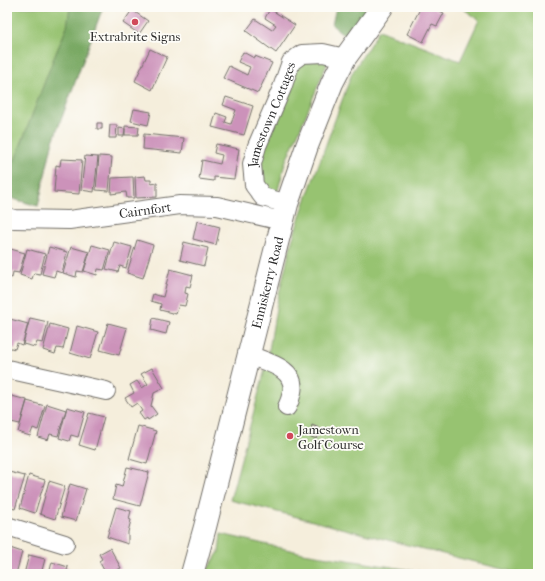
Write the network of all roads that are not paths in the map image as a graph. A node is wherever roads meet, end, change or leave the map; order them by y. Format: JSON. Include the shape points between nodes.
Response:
{"nodes":[{"id":1,"x":382,"y":7,"type":"edge"},
{"id":2,"x":345,"y":58,"type":"junction"},
{"id":3,"x":284,"y":212,"type":"junction"},
{"id":4,"x":7,"y":217,"type":"edge"},
{"id":5,"x":249,"y":355,"type":"junction"},
{"id":6,"x":7,"y":369,"type":"edge"},
{"id":7,"x":106,"y":391,"type":"dead end"},
{"id":8,"x":287,"y":407,"type":"dead end"},
{"id":9,"x":7,"y":526,"type":"edge"},
{"id":10,"x":65,"y":544,"type":"dead end"},
{"id":11,"x":192,"y":574,"type":"edge"}],
"edges":[{"from":1,"to":2,"type":"main road","name":"Enniskerry Road"},
{"from":2,"to":3,"type":"main road","name":"Enniskerry Road","via":[[332,83],[307,146]]},
{"from":2,"to":3,"type":"street","name":"Jamestown Cottages","via":[[323,53],[302,54],[291,62],[252,164],[254,185],[263,198]]},
{"from":3,"to":4,"type":"street","name":"Cairnfort","via":[[180,205],[70,220]]},
{"from":3,"to":5,"type":"main road","name":"Enniskerry Road"},
{"from":5,"to":8,"type":"street","via":[[288,374],[292,392]]},
{"from":5,"to":11,"type":"main road","name":"Enniskerry Road"},
{"from":6,"to":7,"type":"street"},
{"from":9,"to":10,"type":"street"}]}
